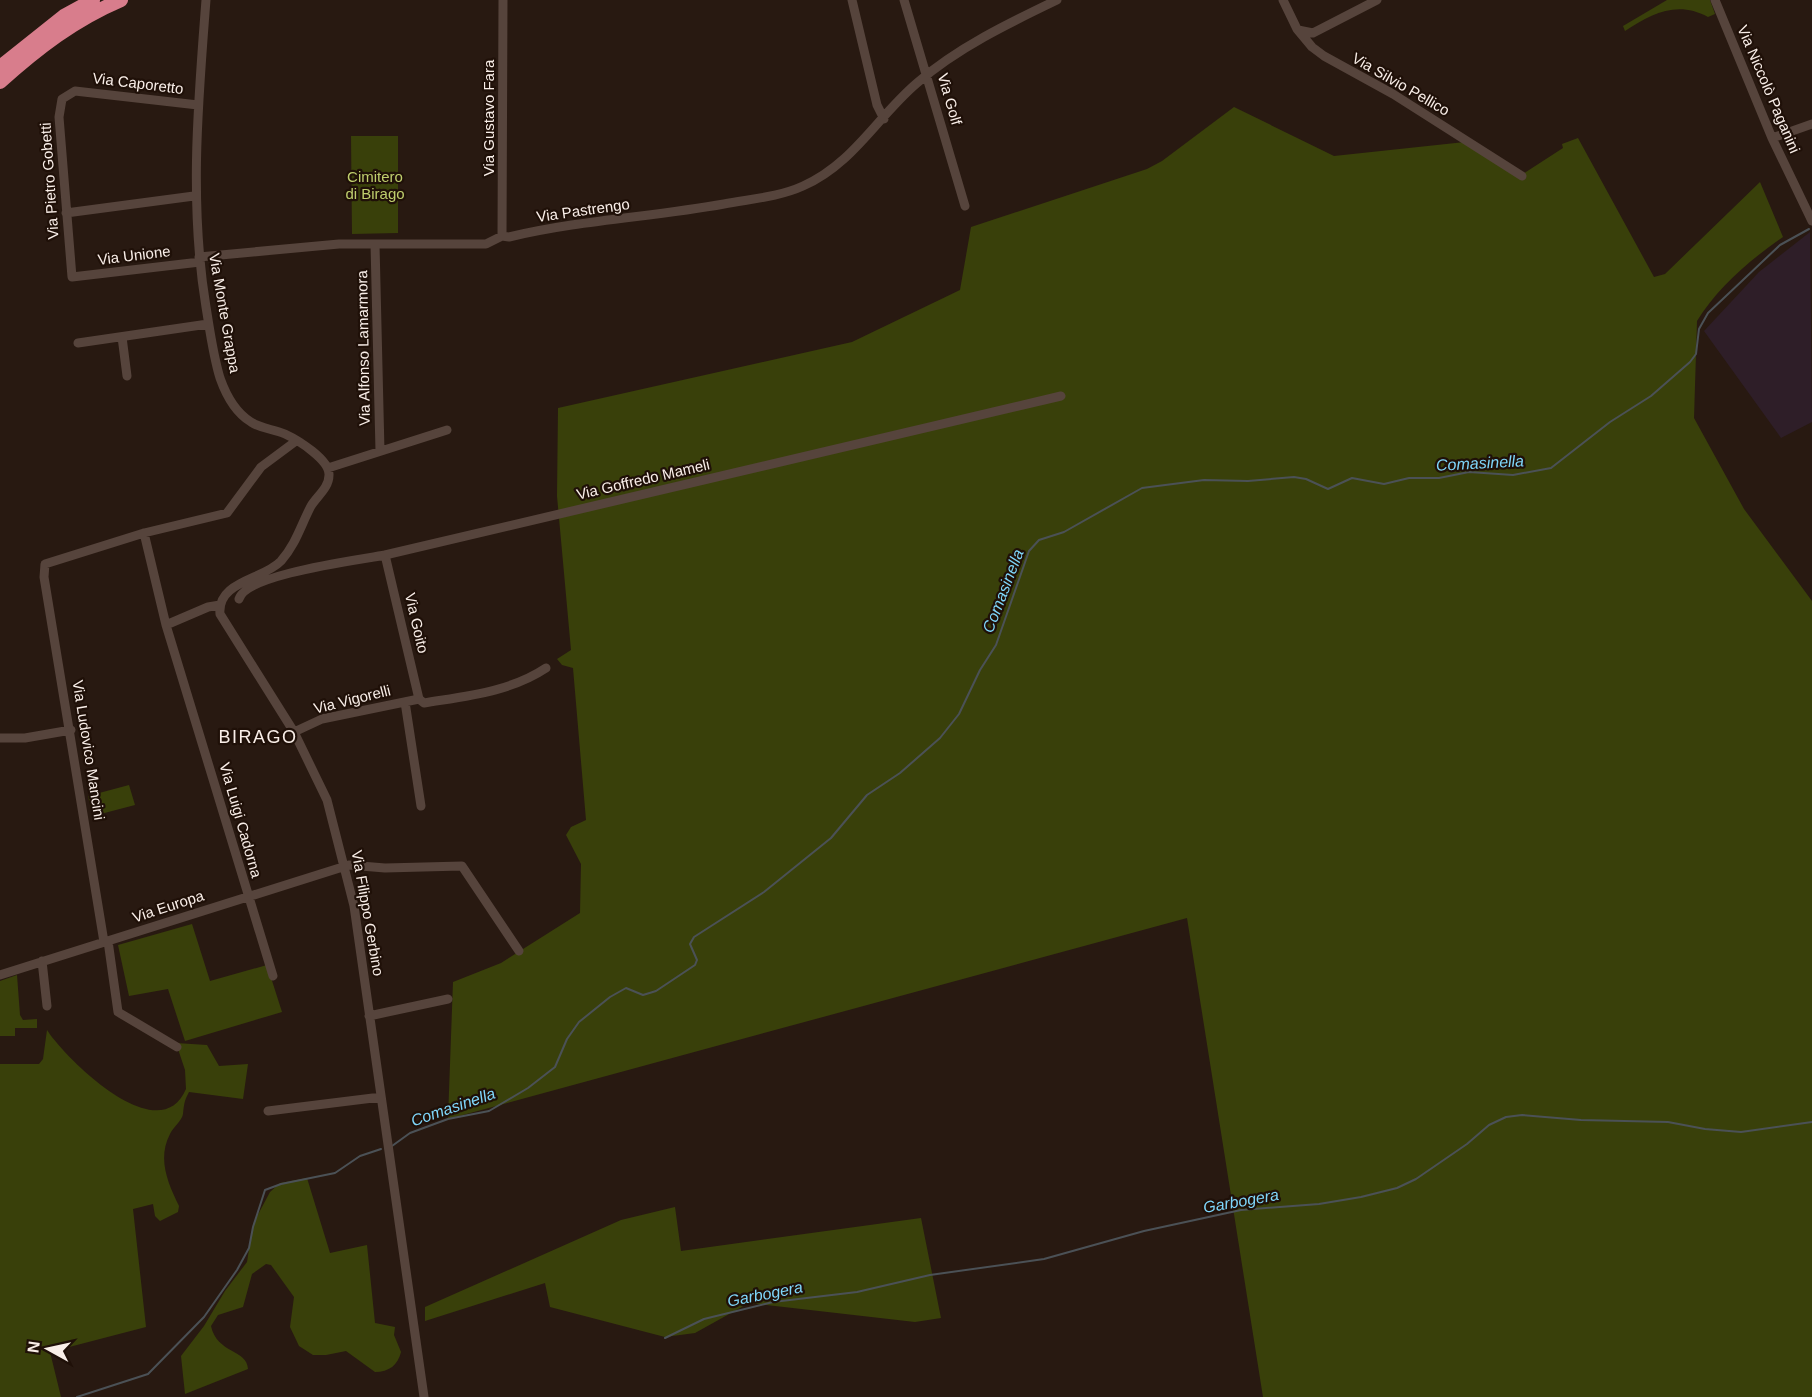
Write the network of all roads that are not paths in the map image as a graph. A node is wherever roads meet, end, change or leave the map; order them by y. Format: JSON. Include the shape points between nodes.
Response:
{"nodes":[{"id":1,"x":93,"y":0,"type":"edge"},
{"id":2,"x":122,"y":0,"type":"edge"},
{"id":3,"x":206,"y":0,"type":"edge"},
{"id":4,"x":503,"y":0,"type":"edge"},
{"id":5,"x":852,"y":0,"type":"edge"},
{"id":6,"x":904,"y":0,"type":"edge"},
{"id":7,"x":1057,"y":0,"type":"edge"},
{"id":8,"x":1283,"y":0,"type":"edge"},
{"id":9,"x":1377,"y":0,"type":"edge"},
{"id":10,"x":1715,"y":0,"type":"edge"},
{"id":11,"x":1297,"y":29,"type":"junction"},
{"id":12,"x":0,"y":68,"type":"edge"},
{"id":13,"x":927,"y":75,"type":"junction"},
{"id":14,"x":0,"y":82,"type":"edge"},
{"id":15,"x":75,"y":91,"type":"joint"},
{"id":16,"x":198,"y":105,"type":"junction"},
{"id":17,"x":884,"y":119,"type":"junction"},
{"id":18,"x":1812,"y":124,"type":"edge"},
{"id":19,"x":1772,"y":138,"type":"junction"},
{"id":20,"x":1522,"y":176,"type":"dead end"},
{"id":21,"x":194,"y":196,"type":"junction"},
{"id":22,"x":965,"y":206,"type":"dead end"},
{"id":23,"x":66,"y":213,"type":"junction"},
{"id":24,"x":1812,"y":221,"type":"edge"},
{"id":25,"x":502,"y":236,"type":"junction"},
{"id":26,"x":375,"y":244,"type":"junction"},
{"id":27,"x":199,"y":260,"type":"junction"},
{"id":28,"x":72,"y":277,"type":"joint"},
{"id":29,"x":208,"y":324,"type":"junction"},
{"id":30,"x":122,"y":337,"type":"junction"},
{"id":31,"x":78,"y":343,"type":"dead end"},
{"id":32,"x":127,"y":376,"type":"dead end"},
{"id":33,"x":1061,"y":396,"type":"dead end"},
{"id":34,"x":447,"y":430,"type":"dead end"},
{"id":35,"x":296,"y":441,"type":"junction"},
{"id":36,"x":380,"y":451,"type":"junction"},
{"id":37,"x":328,"y":468,"type":"junction"},
{"id":38,"x":144,"y":533,"type":"junction"},
{"id":39,"x":385,"y":555,"type":"junction"},
{"id":40,"x":239,"y":599,"type":"dead end"},
{"id":41,"x":220,"y":605,"type":"junction"},
{"id":42,"x":166,"y":625,"type":"junction"},
{"id":43,"x":546,"y":668,"type":"dead end"},
{"id":44,"x":418,"y":699,"type":"junction"},
{"id":45,"x":405,"y":702,"type":"junction"},
{"id":46,"x":71,"y":730,"type":"junction"},
{"id":47,"x":294,"y":732,"type":"junction"},
{"id":48,"x":0,"y":738,"type":"edge"},
{"id":49,"x":421,"y":806,"type":"dead end"},
{"id":50,"x":346,"y":865,"type":"junction"},
{"id":51,"x":248,"y":896,"type":"junction"},
{"id":52,"x":106,"y":941,"type":"junction"},
{"id":53,"x":519,"y":951,"type":"dead end"},
{"id":54,"x":42,"y":962,"type":"junction"},
{"id":55,"x":0,"y":975,"type":"edge"},
{"id":56,"x":273,"y":976,"type":"dead end"},
{"id":57,"x":448,"y":999,"type":"dead end"},
{"id":58,"x":47,"y":1006,"type":"dead end"},
{"id":59,"x":369,"y":1016,"type":"junction"},
{"id":60,"x":177,"y":1047,"type":"dead end"},
{"id":61,"x":381,"y":1097,"type":"junction"},
{"id":62,"x":268,"y":1111,"type":"dead end"},
{"id":63,"x":424,"y":1397,"type":"edge"}],
"edges":[{"from":1,"to":12,"type":"highway","via":[[54,22]]},
{"from":2,"to":14,"type":"highway","via":[[87,15],[58,34]]},
{"from":3,"to":16,"type":"street","name":"Via Monte Grappa"},
{"from":4,"to":25,"type":"street","name":"Via Gustavo Fara"},
{"from":5,"to":17,"type":"street","via":[[877,105]]},
{"from":6,"to":13,"type":"street","name":"Via Golf"},
{"from":7,"to":13,"type":"street","name":"Via Pastrengo","via":[[988,36]]},
{"from":8,"to":11,"type":"street","name":"Via Silvio Pellico"},
{"from":9,"to":11,"type":"street","via":[[1313,33]]},
{"from":10,"to":19,"type":"street","name":"Via Niccolò Paganini"},
{"from":11,"to":20,"type":"street","name":"Via Silvio Pellico","via":[[1324,56],[1393,94]]},
{"from":13,"to":17,"type":"street","name":"Via Pastrengo"},
{"from":13,"to":22,"type":"street","name":"Via Golf"},
{"from":15,"to":16,"type":"street","name":"Via Caporetto"},
{"from":15,"to":23,"type":"street","name":"Via Pietro Gobetti","via":[[67,93],[60,105]]},
{"from":16,"to":21,"type":"street","name":"Via Monte Grappa"},
{"from":17,"to":25,"type":"street","name":"Via Pastrengo","via":[[830,171],[792,190],[693,209]]},
{"from":18,"to":19,"type":"street"},
{"from":19,"to":24,"type":"street","name":"Via Niccolò Paganini"},
{"from":21,"to":23,"type":"street"},
{"from":21,"to":27,"type":"street","name":"Via Monte Grappa"},
{"from":23,"to":28,"type":"street","name":"Via Pietro Gobetti"},
{"from":25,"to":26,"type":"street","name":"Via Pastrengo","via":[[486,244]]},
{"from":26,"to":27,"type":"street","name":"Via Pastrengo","via":[[339,244]]},
{"from":26,"to":36,"type":"street","name":"Via Alfonso Lamarmora"},
{"from":27,"to":28,"type":"street","name":"Via Unione"},
{"from":27,"to":29,"type":"street","name":"Via Monte Grappa"},
{"from":29,"to":30,"type":"street"},
{"from":29,"to":35,"type":"street","name":"Via Monte Grappa","via":[[221,379],[236,409],[250,422]]},
{"from":30,"to":31,"type":"street"},
{"from":30,"to":32,"type":"street"},
{"from":33,"to":39,"type":"street","name":"Via Goffredo Mameli"},
{"from":34,"to":36,"type":"street"},
{"from":35,"to":37,"type":"street","via":[[322,458]]},
{"from":35,"to":38,"type":"street","via":[[261,467],[227,513]]},
{"from":36,"to":37,"type":"street"},
{"from":37,"to":41,"type":"street","via":[[326,485],[287,554],[272,569],[228,592]]},
{"from":38,"to":42,"type":"street","name":"Via Luigi Cadorna"},
{"from":38,"to":46,"type":"street","name":"Via Ludovico Mancini","via":[[45,564]]},
{"from":39,"to":40,"type":"street","name":"Via Goffredo Mameli","via":[[282,575],[244,590]]},
{"from":39,"to":44,"type":"street","name":"Via Goito"},
{"from":41,"to":42,"type":"street"},
{"from":41,"to":47,"type":"street","name":"Via Filippo Gerbino","via":[[224,622]]},
{"from":42,"to":51,"type":"street","name":"Via Luigi Cadorna"},
{"from":43,"to":44,"type":"street","name":"Via Vigorelli","via":[[529,680],[491,691],[424,703]]},
{"from":44,"to":45,"type":"street","name":"Via Vigorelli"},
{"from":45,"to":47,"type":"street","name":"Via Vigorelli","via":[[322,719]]},
{"from":45,"to":49,"type":"street"},
{"from":46,"to":48,"type":"street"},
{"from":46,"to":52,"type":"street","name":"Via Ludovico Mancini"},
{"from":47,"to":50,"type":"street","name":"Via Filippo Gerbino","via":[[327,800]]},
{"from":50,"to":51,"type":"street","name":"Via Europa"},
{"from":50,"to":53,"type":"street","via":[[462,866]]},
{"from":50,"to":59,"type":"street","name":"Via Filippo Gerbino"},
{"from":51,"to":52,"type":"street","name":"Via Europa"},
{"from":51,"to":56,"type":"street","name":"Via Luigi Cadorna"},
{"from":52,"to":54,"type":"street","name":"Via Europa"},
{"from":52,"to":60,"type":"street","name":"Via Ludovico Mancini","via":[[118,1012]]},
{"from":54,"to":55,"type":"street","name":"Via Europa"},
{"from":54,"to":58,"type":"street"},
{"from":57,"to":59,"type":"street"},
{"from":59,"to":61,"type":"street","name":"Via Filippo Gerbino"},
{"from":61,"to":62,"type":"street"},
{"from":61,"to":63,"type":"street","name":"Via Filippo Gerbino"}]}
